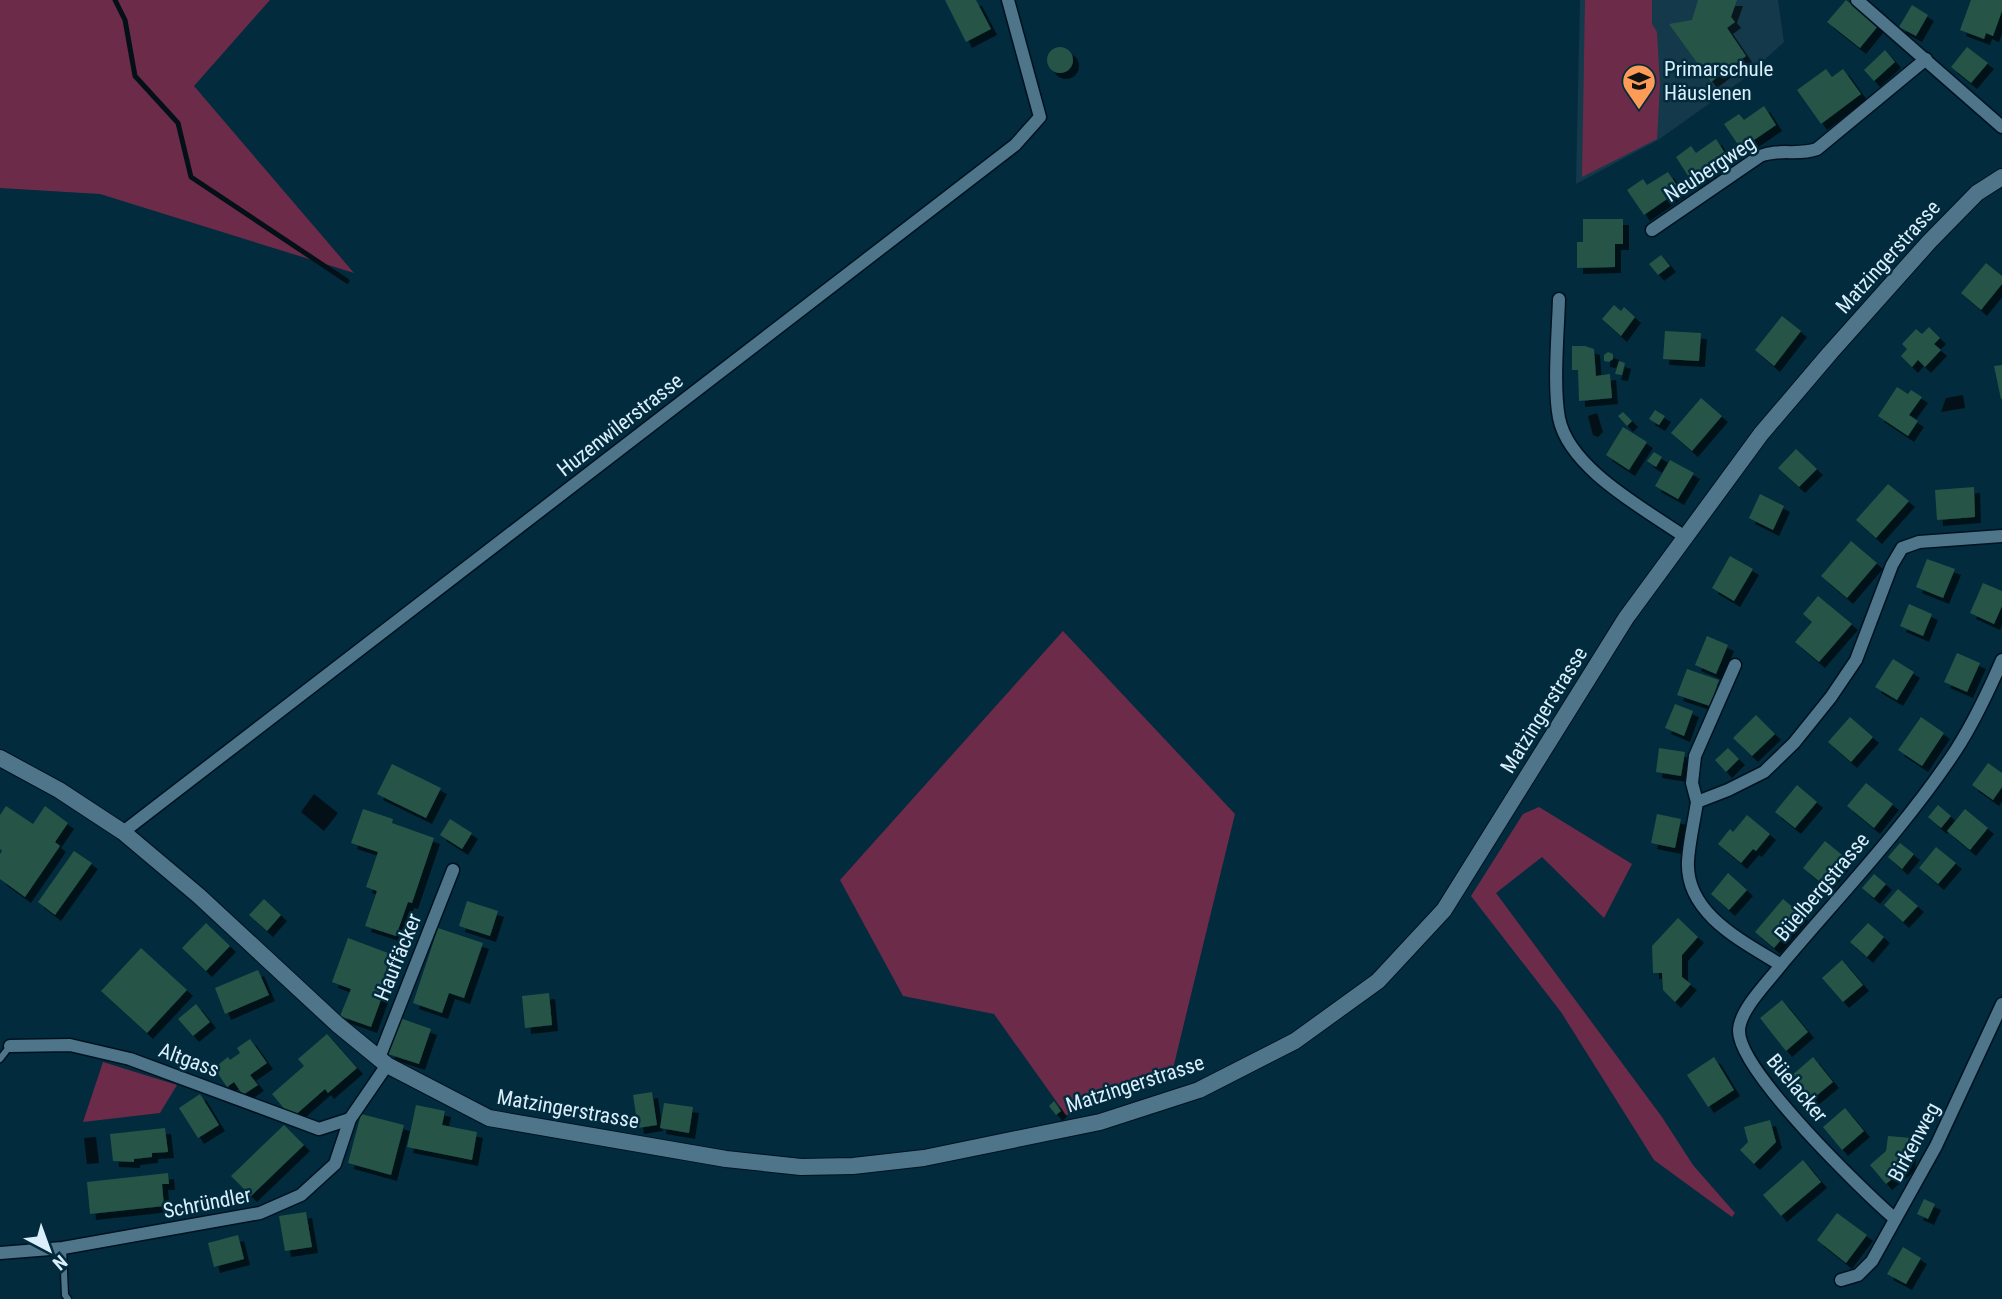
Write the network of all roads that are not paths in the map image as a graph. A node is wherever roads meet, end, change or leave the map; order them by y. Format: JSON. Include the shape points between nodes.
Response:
{"nodes":[{"id":1,"x":1008,"y":0,"type":"edge"},
{"id":2,"x":1857,"y":0,"type":"edge"},
{"id":3,"x":1926,"y":59,"type":"junction"},
{"id":4,"x":2002,"y":127,"type":"edge"},
{"id":5,"x":2002,"y":177,"type":"edge"},
{"id":6,"x":1652,"y":230,"type":"dead end"},
{"id":7,"x":1559,"y":299,"type":"dead end"},
{"id":8,"x":2002,"y":536,"type":"edge"},
{"id":9,"x":1685,"y":537,"type":"junction"},
{"id":10,"x":2002,"y":660,"type":"edge"},
{"id":11,"x":1735,"y":665,"type":"dead end"},
{"id":12,"x":0,"y":758,"type":"edge"},
{"id":13,"x":1697,"y":802,"type":"junction"},
{"id":14,"x":123,"y":832,"type":"junction"},
{"id":15,"x":453,"y":870,"type":"dead end"},
{"id":16,"x":1782,"y":965,"type":"junction"},
{"id":17,"x":2002,"y":1004,"type":"edge"},
{"id":18,"x":5,"y":1046,"type":"edge"},
{"id":19,"x":0,"y":1059,"type":"edge"},
{"id":20,"x":383,"y":1061,"type":"junction"},
{"id":21,"x":350,"y":1119,"type":"junction"},
{"id":22,"x":1894,"y":1219,"type":"junction"},
{"id":23,"x":63,"y":1248,"type":"junction"},
{"id":24,"x":0,"y":1253,"type":"edge"},
{"id":25,"x":1841,"y":1280,"type":"dead end"},
{"id":26,"x":68,"y":1299,"type":"edge"}],
"edges":[{"from":1,"to":14,"type":"street","name":"Huzenwilerstrasse","via":[[1040,117],[1015,145]]},
{"from":2,"to":3,"type":"street"},
{"from":3,"to":4,"type":"street"},
{"from":3,"to":6,"type":"street","name":"Neubergweg","via":[[1817,149],[1760,156]]},
{"from":5,"to":9,"type":"street","name":"Matzingerstrasse","via":[[1961,208],[1830,353],[1761,434]]},
{"from":7,"to":9,"type":"street","via":[[1559,418],[1571,445],[1600,477]]},
{"from":8,"to":13,"type":"street","via":[[1919,542],[1902,548],[1856,660],[1794,743],[1763,772]]},
{"from":9,"to":20,"type":"street","name":"Matzingerstrasse","via":[[1626,618],[1444,910],[1378,981],[1295,1041],[1199,1090],[1100,1122],[925,1158],[801,1167],[726,1159],[489,1118]]},
{"from":10,"to":16,"type":"street","name":"Büelbergstrasse","via":[[1957,748],[1925,793]]},
{"from":11,"to":13,"type":"street","name":"Büelbergstrasse","via":[[1695,756],[1692,783]]},
{"from":12,"to":14,"type":"street","name":"Matzingerstrasse","via":[[60,790]]},
{"from":13,"to":16,"type":"street","name":"Büelbergstrasse","via":[[1688,864],[1692,888],[1708,915]]},
{"from":14,"to":20,"type":"street","name":"Matzingerstrasse"},
{"from":15,"to":20,"type":"street","name":"Hauffäcker"},
{"from":16,"to":22,"type":"street","name":"Büelacker","via":[[1743,1014],[1739,1032],[1747,1058],[1857,1186]]},
{"from":17,"to":22,"type":"street","name":"Birkenweg","via":[[1936,1146]]},
{"from":18,"to":19,"type":"lane"},
{"from":18,"to":21,"type":"street","name":"Altgass","via":[[70,1045],[130,1059],[319,1129]]},
{"from":20,"to":21,"type":"street","name":"Schründler"},
{"from":21,"to":23,"type":"street","name":"Schründler","via":[[335,1164],[291,1200],[260,1213]]},
{"from":22,"to":25,"type":"street","name":"Birkenweg","via":[[1872,1261],[1858,1275]]},
{"from":23,"to":24,"type":"street","name":"Schründler"},
{"from":23,"to":26,"type":"lane"}]}
